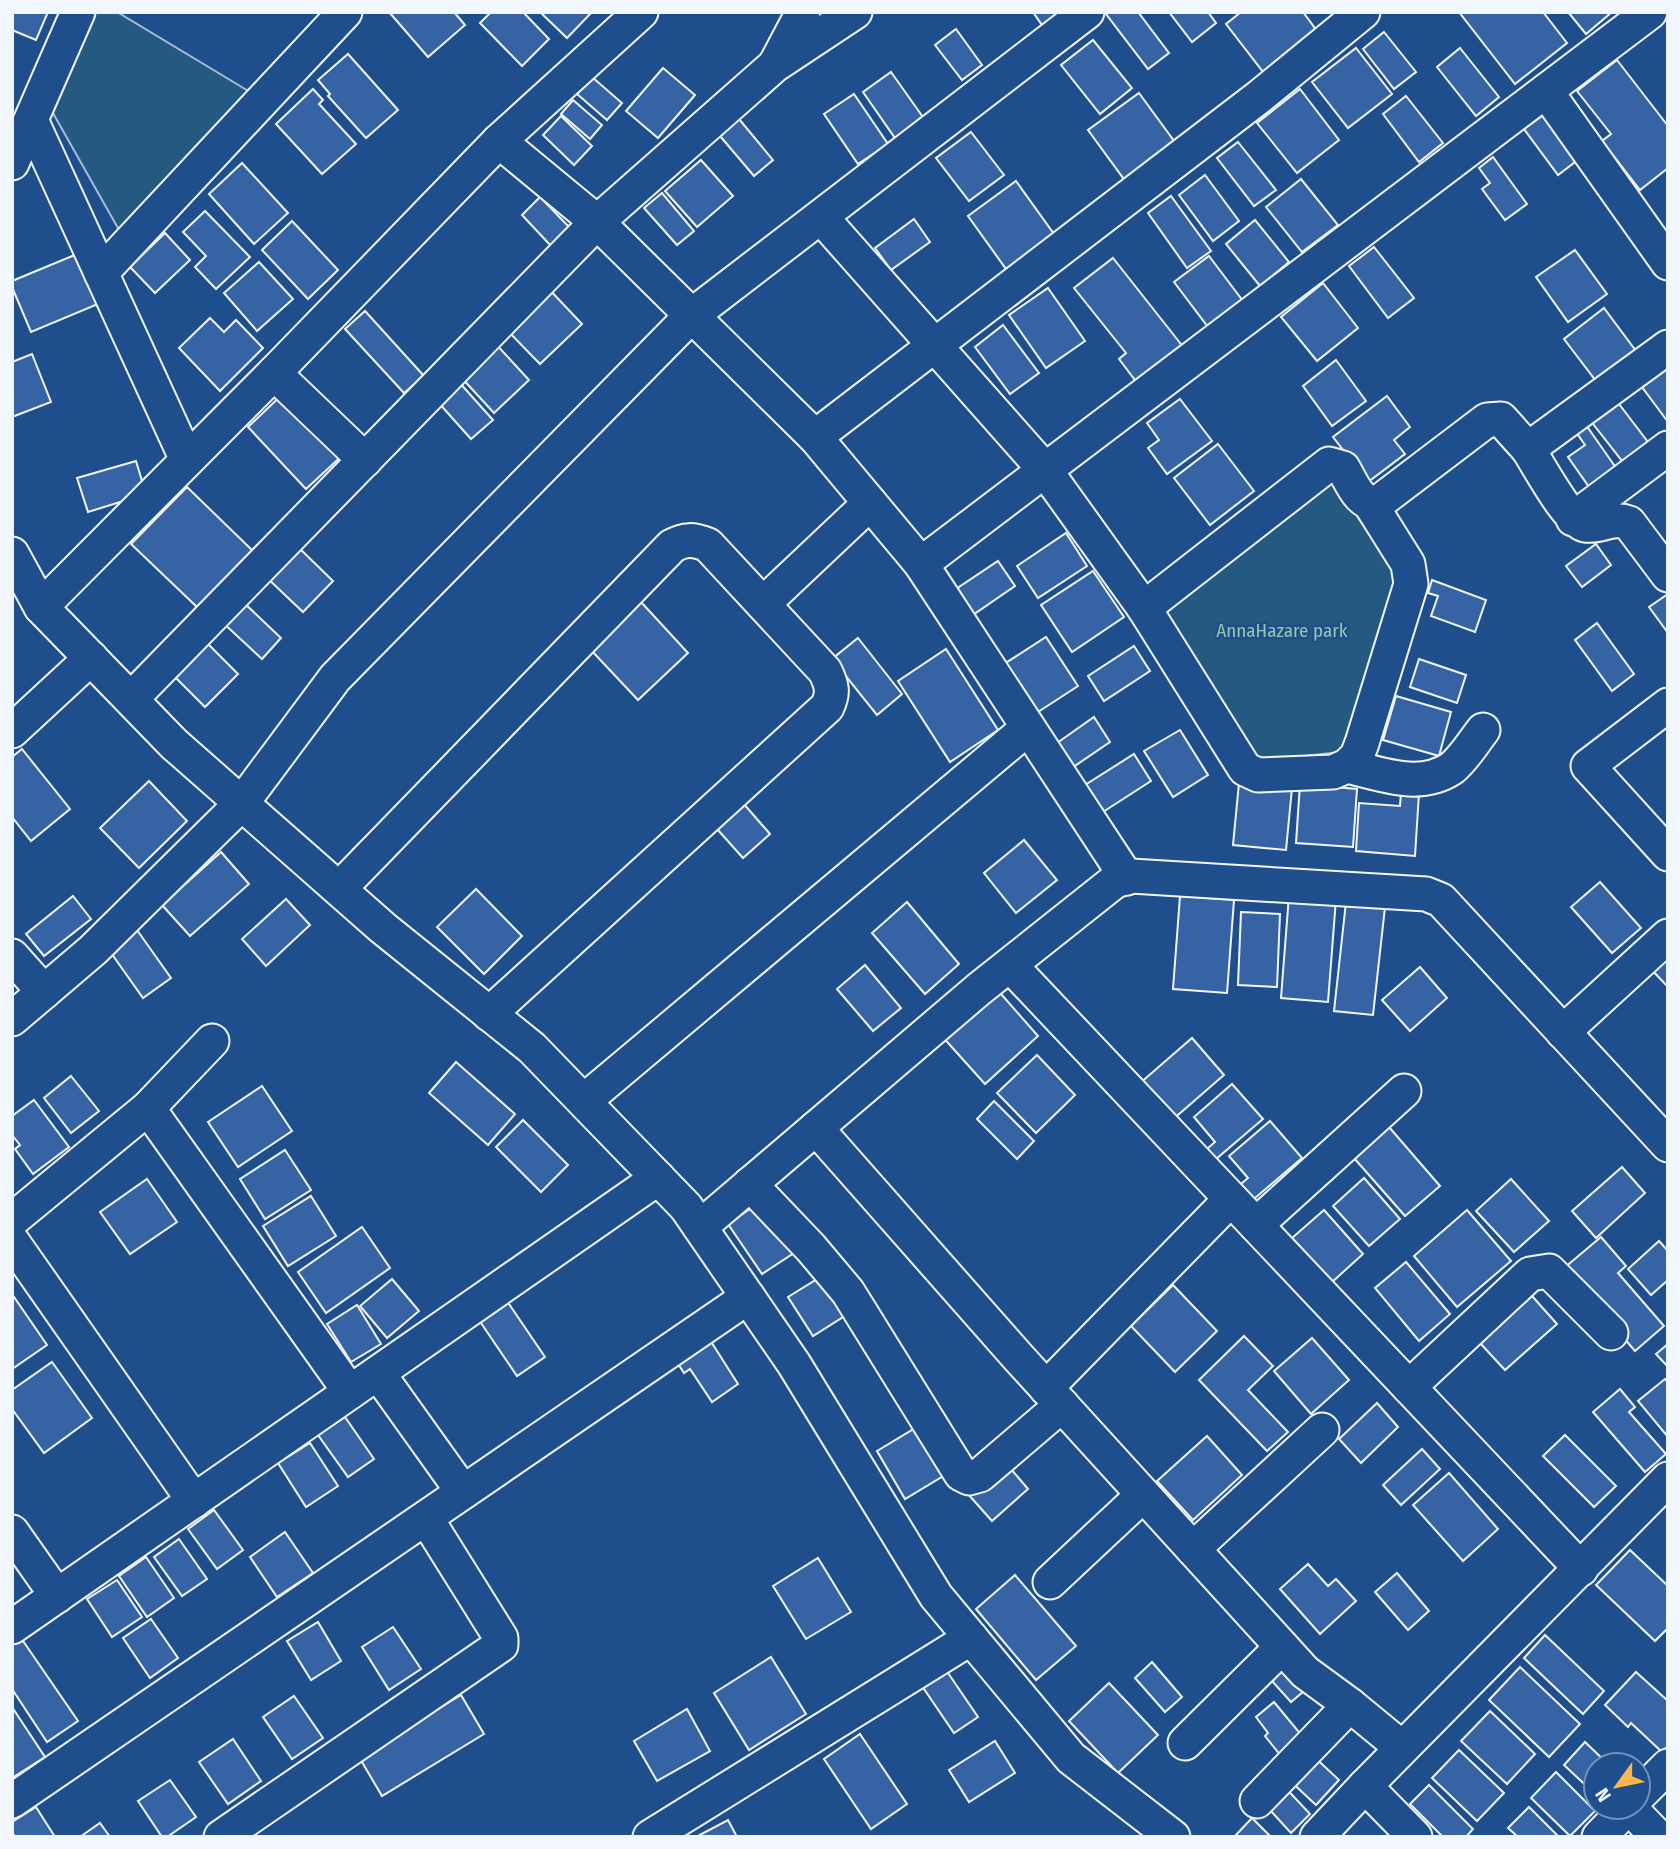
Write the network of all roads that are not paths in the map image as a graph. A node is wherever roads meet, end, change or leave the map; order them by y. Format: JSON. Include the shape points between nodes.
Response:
{"nodes":[{"id":1,"x":78,"y":12,"type":"edge"},
{"id":2,"x":345,"y":12,"type":"edge"},
{"id":3,"x":640,"y":12,"type":"edge"},
{"id":4,"x":803,"y":12,"type":"edge"},
{"id":5,"x":855,"y":12,"type":"edge"},
{"id":6,"x":1087,"y":12,"type":"edge"},
{"id":7,"x":1363,"y":12,"type":"edge"},
{"id":8,"x":1650,"y":12,"type":"edge"},
{"id":9,"x":775,"y":65,"type":"junction"},
{"id":10,"x":1546,"y":91,"type":"junction"},
{"id":11,"x":30,"y":120,"type":"junction"},
{"id":12,"x":499,"y":141,"type":"junction"},
{"id":13,"x":12,"y":163,"type":"edge"},
{"id":14,"x":821,"y":217,"type":"junction"},
{"id":15,"x":597,"y":222,"type":"junction"},
{"id":16,"x":1668,"y":263,"type":"edge"},
{"id":17,"x":101,"y":273,"type":"junction"},
{"id":18,"x":691,"y":316,"type":"junction"},
{"id":19,"x":936,"y":344,"type":"junction"},
{"id":20,"x":1668,"y":346,"type":"edge"},
{"id":21,"x":274,"y":373,"type":"junction"},
{"id":22,"x":815,"y":437,"type":"junction"},
{"id":23,"x":1668,"y":448,"type":"edge"},
{"id":24,"x":1528,"y":449,"type":"junction"},
{"id":25,"x":187,"y":460,"type":"junction"},
{"id":26,"x":365,"y":460,"type":"junction"},
{"id":27,"x":1045,"y":470,"type":"junction"},
{"id":28,"x":870,"y":503,"type":"junction"},
{"id":29,"x":1371,"y":505,"type":"junction"},
{"id":30,"x":1573,"y":519,"type":"junction"},
{"id":31,"x":12,"y":554,"type":"edge"},
{"id":32,"x":921,"y":564,"type":"junction"},
{"id":33,"x":1668,"y":575,"type":"edge"},
{"id":34,"x":27,"y":596,"type":"edge"},
{"id":35,"x":763,"y":604,"type":"junction"},
{"id":36,"x":1144,"y":608,"type":"junction"},
{"id":37,"x":90,"y":658,"type":"junction"},
{"id":38,"x":131,"y":699,"type":"junction"},
{"id":39,"x":1668,"y":705,"type":"edge"},
{"id":40,"x":1028,"y":728,"type":"junction"},
{"id":41,"x":1483,"y":730,"type":"dead end"},
{"id":42,"x":12,"y":731,"type":"edge"},
{"id":43,"x":1347,"y":766,"type":"junction"},
{"id":44,"x":242,"y":803,"type":"junction"},
{"id":45,"x":1668,"y":854,"type":"edge"},
{"id":46,"x":1127,"y":878,"type":"junction"},
{"id":47,"x":339,"y":889,"type":"junction"},
{"id":48,"x":1668,"y":936,"type":"edge"},
{"id":49,"x":12,"y":956,"type":"edge"},
{"id":50,"x":1010,"y":965,"type":"junction"},
{"id":51,"x":44,"y":992,"type":"junction"},
{"id":52,"x":489,"y":1014,"type":"junction"},
{"id":53,"x":12,"y":1019,"type":"edge"},
{"id":54,"x":1563,"y":1032,"type":"junction"},
{"id":55,"x":212,"y":1041,"type":"dead end"},
{"id":56,"x":1404,"y":1091,"type":"dead end"},
{"id":57,"x":584,"y":1101,"type":"junction"},
{"id":58,"x":148,"y":1108,"type":"junction"},
{"id":59,"x":816,"y":1128,"type":"junction"},
{"id":60,"x":1668,"y":1145,"type":"edge"},
{"id":61,"x":658,"y":1178,"type":"junction"},
{"id":62,"x":750,"y":1184,"type":"junction"},
{"id":63,"x":1231,"y":1199,"type":"junction"},
{"id":64,"x":12,"y":1220,"type":"edge"},
{"id":65,"x":1256,"y":1225,"type":"junction"},
{"id":66,"x":700,"y":1227,"type":"junction"},
{"id":67,"x":12,"y":1241,"type":"edge"},
{"id":68,"x":748,"y":1297,"type":"junction"},
{"id":69,"x":1611,"y":1333,"type":"dead end"},
{"id":70,"x":378,"y":1373,"type":"junction"},
{"id":71,"x":1409,"y":1387,"type":"junction"},
{"id":72,"x":351,"y":1392,"type":"junction"},
{"id":73,"x":1054,"y":1396,"type":"junction"},
{"id":74,"x":1322,"y":1430,"type":"dead end"},
{"id":75,"x":1668,"y":1479,"type":"edge"},
{"id":76,"x":463,"y":1492,"type":"junction"},
{"id":77,"x":1143,"y":1495,"type":"junction"},
{"id":78,"x":194,"y":1501,"type":"junction"},
{"id":79,"x":426,"y":1518,"type":"junction"},
{"id":80,"x":12,"y":1532,"type":"edge"},
{"id":81,"x":1193,"y":1549,"type":"junction"},
{"id":82,"x":1581,"y":1569,"type":"junction"},
{"id":83,"x":1051,"y":1582,"type":"dead end"},
{"id":84,"x":57,"y":1596,"type":"junction"},
{"id":85,"x":12,"y":1627,"type":"edge"},
{"id":86,"x":971,"y":1638,"type":"junction"},
{"id":87,"x":1282,"y":1647,"type":"junction"},
{"id":88,"x":1350,"y":1705,"type":"junction"},
{"id":89,"x":1185,"y":1743,"type":"dead end"},
{"id":90,"x":1401,"y":1747,"type":"junction"},
{"id":91,"x":1668,"y":1766,"type":"edge"},
{"id":92,"x":1652,"y":1782,"type":"edge"},
{"id":93,"x":1365,"y":1786,"type":"junction"},
{"id":94,"x":12,"y":1801,"type":"edge"},
{"id":95,"x":1257,"y":1801,"type":"dead end"},
{"id":96,"x":1614,"y":1821,"type":"edge"},
{"id":97,"x":1642,"y":1821,"type":"edge"},
{"id":98,"x":221,"y":1837,"type":"edge"},
{"id":99,"x":650,"y":1837,"type":"edge"},
{"id":100,"x":1173,"y":1837,"type":"edge"},
{"id":101,"x":1317,"y":1837,"type":"edge"},
{"id":102,"x":1415,"y":1837,"type":"edge"},
{"id":103,"x":1598,"y":1837,"type":"edge"},
{"id":104,"x":1658,"y":1837,"type":"edge"}],
"edges":[{"from":1,"to":11,"type":"street"},
{"from":2,"to":17,"type":"street"},
{"from":3,"to":12,"type":"street"},
{"from":4,"to":9,"type":"street"},
{"from":5,"to":9,"type":"street"},
{"from":6,"to":14,"type":"street"},
{"from":7,"to":19,"type":"street"},
{"from":8,"to":10,"type":"street"},
{"from":9,"to":15,"type":"street"},
{"from":10,"to":16,"type":"street"},
{"from":10,"to":27,"type":"street"},
{"from":11,"to":13,"type":"street"},
{"from":11,"to":17,"type":"street"},
{"from":12,"to":15,"type":"street"},
{"from":12,"to":21,"type":"street"},
{"from":14,"to":18,"type":"street"},
{"from":14,"to":19,"type":"street"},
{"from":15,"to":18,"type":"street"},
{"from":15,"to":26,"type":"street"},
{"from":17,"to":25,"type":"street"},
{"from":18,"to":22,"type":"street"},
{"from":18,"to":44,"type":"street","via":[[335,678]]},
{"from":19,"to":22,"type":"street"},
{"from":19,"to":27,"type":"street"},
{"from":20,"to":24,"type":"street"},
{"from":21,"to":25,"type":"street"},
{"from":21,"to":26,"type":"street"},
{"from":22,"to":28,"type":"street"},
{"from":23,"to":30,"type":"street"},
{"from":24,"to":29,"type":"street","via":[[1501,419],[1487,420]]},
{"from":24,"to":30,"type":"street"},
{"from":25,"to":34,"type":"street"},
{"from":26,"to":38,"type":"street"},
{"from":27,"to":32,"type":"street"},
{"from":27,"to":36,"type":"street"},
{"from":28,"to":32,"type":"street"},
{"from":28,"to":35,"type":"street"},
{"from":29,"to":36,"type":"street","via":[[1364,502],[1343,468],[1329,464]]},
{"from":29,"to":43,"type":"street","via":[[1408,564],[1411,584],[1362,743]]},
{"from":30,"to":33,"type":"street","via":[[1588,526],[1620,519],[1629,523]]},
{"from":31,"to":34,"type":"street"},
{"from":32,"to":40,"type":"street"},
{"from":34,"to":37,"type":"street"},
{"from":35,"to":47,"type":"street","via":[[708,545],[693,539],[672,546]]},
{"from":35,"to":52,"type":"street","via":[[825,671],[832,685],[827,707]]},
{"from":36,"to":43,"type":"street","via":[[1245,769],[1258,775],[1333,772]]},
{"from":37,"to":38,"type":"street"},
{"from":37,"to":42,"type":"street"},
{"from":38,"to":44,"type":"street"},
{"from":39,"to":45,"type":"street","via":[[1588,766]]},
{"from":40,"to":46,"type":"street"},
{"from":40,"to":57,"type":"street"},
{"from":41,"to":43,"type":"street","via":[[1452,768],[1433,778],[1410,780]]},
{"from":44,"to":47,"type":"street"},
{"from":44,"to":51,"type":"street"},
{"from":46,"to":50,"type":"street","via":[[1115,881]]},
{"from":46,"to":54,"type":"street","via":[[1426,894],[1441,900]]},
{"from":47,"to":52,"type":"street"},
{"from":48,"to":54,"type":"street"},
{"from":49,"to":51,"type":"street"},
{"from":50,"to":59,"type":"street"},
{"from":50,"to":63,"type":"street"},
{"from":51,"to":53,"type":"street"},
{"from":52,"to":57,"type":"street","via":[[532,1048]]},
{"from":54,"to":60,"type":"street"},
{"from":55,"to":58,"type":"street"},
{"from":56,"to":65,"type":"street"},
{"from":57,"to":61,"type":"street"},
{"from":58,"to":64,"type":"street"},
{"from":58,"to":72,"type":"street"},
{"from":59,"to":62,"type":"street"},
{"from":59,"to":73,"type":"street"},
{"from":61,"to":66,"type":"street"},
{"from":61,"to":70,"type":"street"},
{"from":62,"to":66,"type":"street"},
{"from":62,"to":73,"type":"street","via":[[848,1292],[961,1474],[969,1478],[980,1475]]},
{"from":63,"to":65,"type":"street"},
{"from":63,"to":73,"type":"street"},
{"from":65,"to":71,"type":"street"},
{"from":66,"to":68,"type":"street"},
{"from":67,"to":78,"type":"street"},
{"from":68,"to":76,"type":"street"},
{"from":68,"to":86,"type":"street","via":[[936,1596]]},
{"from":69,"to":71,"type":"street","via":[[1549,1271],[1530,1273]]},
{"from":70,"to":72,"type":"street"},
{"from":70,"to":76,"type":"street"},
{"from":71,"to":82,"type":"street"},
{"from":72,"to":78,"type":"street"},
{"from":73,"to":77,"type":"street"},
{"from":74,"to":81,"type":"street"},
{"from":75,"to":82,"type":"street"},
{"from":76,"to":79,"type":"street"},
{"from":77,"to":81,"type":"street"},
{"from":77,"to":83,"type":"street"},
{"from":78,"to":84,"type":"street"},
{"from":79,"to":94,"type":"street"},
{"from":79,"to":98,"type":"street","via":[[501,1645]]},
{"from":80,"to":84,"type":"street"},
{"from":81,"to":87,"type":"street"},
{"from":82,"to":90,"type":"street"},
{"from":84,"to":85,"type":"street"},
{"from":86,"to":99,"type":"street"},
{"from":86,"to":100,"type":"street","via":[[1071,1758]]},
{"from":87,"to":88,"type":"street","via":[[1305,1672]]},
{"from":87,"to":89,"type":"street"},
{"from":88,"to":90,"type":"street"},
{"from":88,"to":95,"type":"street"},
{"from":90,"to":93,"type":"street"},
{"from":91,"to":92,"type":"street"},
{"from":93,"to":101,"type":"street"},
{"from":93,"to":102,"type":"street"},
{"from":96,"to":103,"type":"street"},
{"from":97,"to":104,"type":"street"}]}
